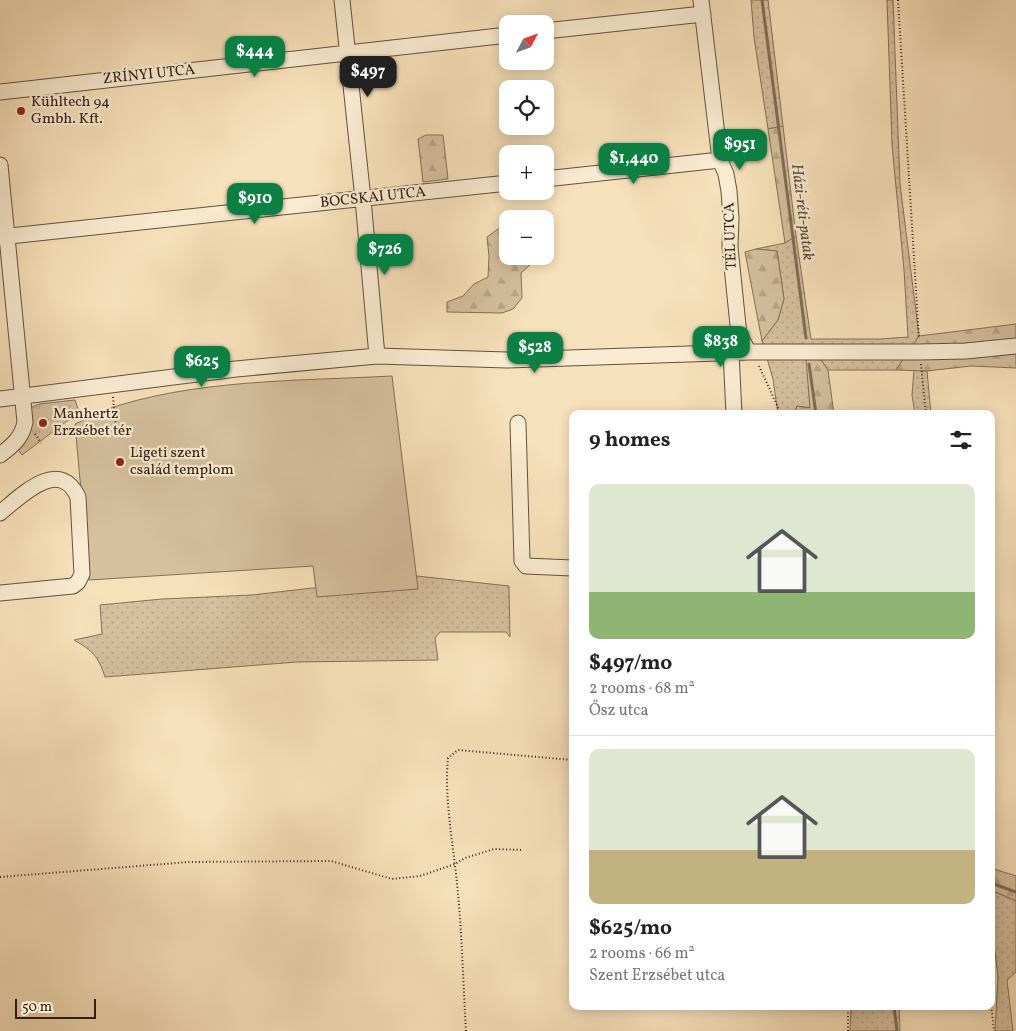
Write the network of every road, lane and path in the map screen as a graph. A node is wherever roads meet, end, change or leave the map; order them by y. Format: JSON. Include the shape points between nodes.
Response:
{"nodes":[{"id":1,"x":342,"y":0,"type":"edge"},
{"id":2,"x":898,"y":0,"type":"edge"},
{"id":3,"x":702,"y":7,"type":"edge"},
{"id":4,"x":554,"y":30,"type":"edge"},
{"id":5,"x":499,"y":36,"type":"edge"},
{"id":6,"x":348,"y":52,"type":"junction"},
{"id":7,"x":0,"y":92,"type":"edge"},
{"id":8,"x":720,"y":160,"type":"junction"},
{"id":9,"x":0,"y":165,"type":"edge"},
{"id":10,"x":554,"y":178,"type":"edge"},
{"id":11,"x":499,"y":184,"type":"edge"},
{"id":12,"x":363,"y":199,"type":"junction"},
{"id":13,"x":4,"y":237,"type":"edge"},
{"id":14,"x":1016,"y":346,"type":"edge"},
{"id":15,"x":732,"y":352,"type":"junction"},
{"id":16,"x":749,"y":352,"type":"junction"},
{"id":17,"x":919,"y":352,"type":"junction"},
{"id":18,"x":377,"y":356,"type":"junction"},
{"id":19,"x":112,"y":392,"type":"dead end"},
{"id":20,"x":24,"y":396,"type":"junction"},
{"id":21,"x":0,"y":399,"type":"edge"},
{"id":22,"x":734,"y":410,"type":"edge"},
{"id":23,"x":779,"y":410,"type":"edge"},
{"id":24,"x":926,"y":410,"type":"edge"},
{"id":25,"x":518,"y":423,"type":"dead end"},
{"id":26,"x":117,"y":438,"type":"dead end"},
{"id":27,"x":0,"y":455,"type":"edge"},
{"id":28,"x":0,"y":513,"type":"edge"},
{"id":29,"x":569,"y":568,"type":"edge"},
{"id":30,"x":0,"y":593,"type":"edge"},
{"id":31,"x":569,"y":760,"type":"edge"},
{"id":32,"x":522,"y":850,"type":"dead end"},
{"id":33,"x":455,"y":864,"type":"junction"},
{"id":34,"x":0,"y":877,"type":"edge"},
{"id":35,"x":848,"y":1010,"type":"edge"},
{"id":36,"x":992,"y":1010,"type":"edge"},
{"id":37,"x":466,"y":1031,"type":"edge"},
{"id":38,"x":848,"y":1031,"type":"edge"},
{"id":39,"x":994,"y":1031,"type":"edge"}],
"edges":[{"from":1,"to":6,"type":"street"},
{"from":2,"to":17,"type":"path"},
{"from":3,"to":4,"type":"street"},
{"from":3,"to":8,"type":"street","name":"TÉL UTCA"},
{"from":5,"to":6,"type":"street","name":"ZRÍNYI UTCA"},
{"from":6,"to":7,"type":"street","name":"ZRÍNYI UTCA"},
{"from":6,"to":12,"type":"street"},
{"from":8,"to":10,"type":"street"},
{"from":8,"to":16,"type":"street","name":"TÉL UTCA","via":[[729,191],[738,335]]},
{"from":9,"to":13,"type":"street"},
{"from":11,"to":12,"type":"street","name":"BOCSKAI UTCA"},
{"from":12,"to":13,"type":"street","name":"BOCSKAI UTCA"},
{"from":12,"to":18,"type":"street"},
{"from":13,"to":20,"type":"street"},
{"from":14,"to":17,"type":"street"},
{"from":15,"to":16,"type":"street"},
{"from":15,"to":18,"type":"street","via":[[507,360]]},
{"from":15,"to":22,"type":"street"},
{"from":16,"to":17,"type":"street"},
{"from":16,"to":23,"type":"path","via":[[760,367]]},
{"from":17,"to":24,"type":"path"},
{"from":18,"to":20,"type":"street","via":[[236,369]]},
{"from":19,"to":26,"type":"path"},
{"from":20,"to":21,"type":"street"},
{"from":20,"to":27,"type":"street","via":[[22,434]]},
{"from":25,"to":29,"type":"street","via":[[522,561],[526,566]]},
{"from":28,"to":30,"type":"street","via":[[42,481],[66,482],[78,496],[82,574],[73,586]]},
{"from":31,"to":33,"type":"path","via":[[454,752],[448,758],[447,769]]},
{"from":32,"to":33,"type":"path","via":[[494,849]]},
{"from":33,"to":34,"type":"path","via":[[420,876],[392,879],[331,861],[189,862]]},
{"from":33,"to":37,"type":"path"},
{"from":35,"to":38,"type":"path"},
{"from":36,"to":39,"type":"path"}]}
